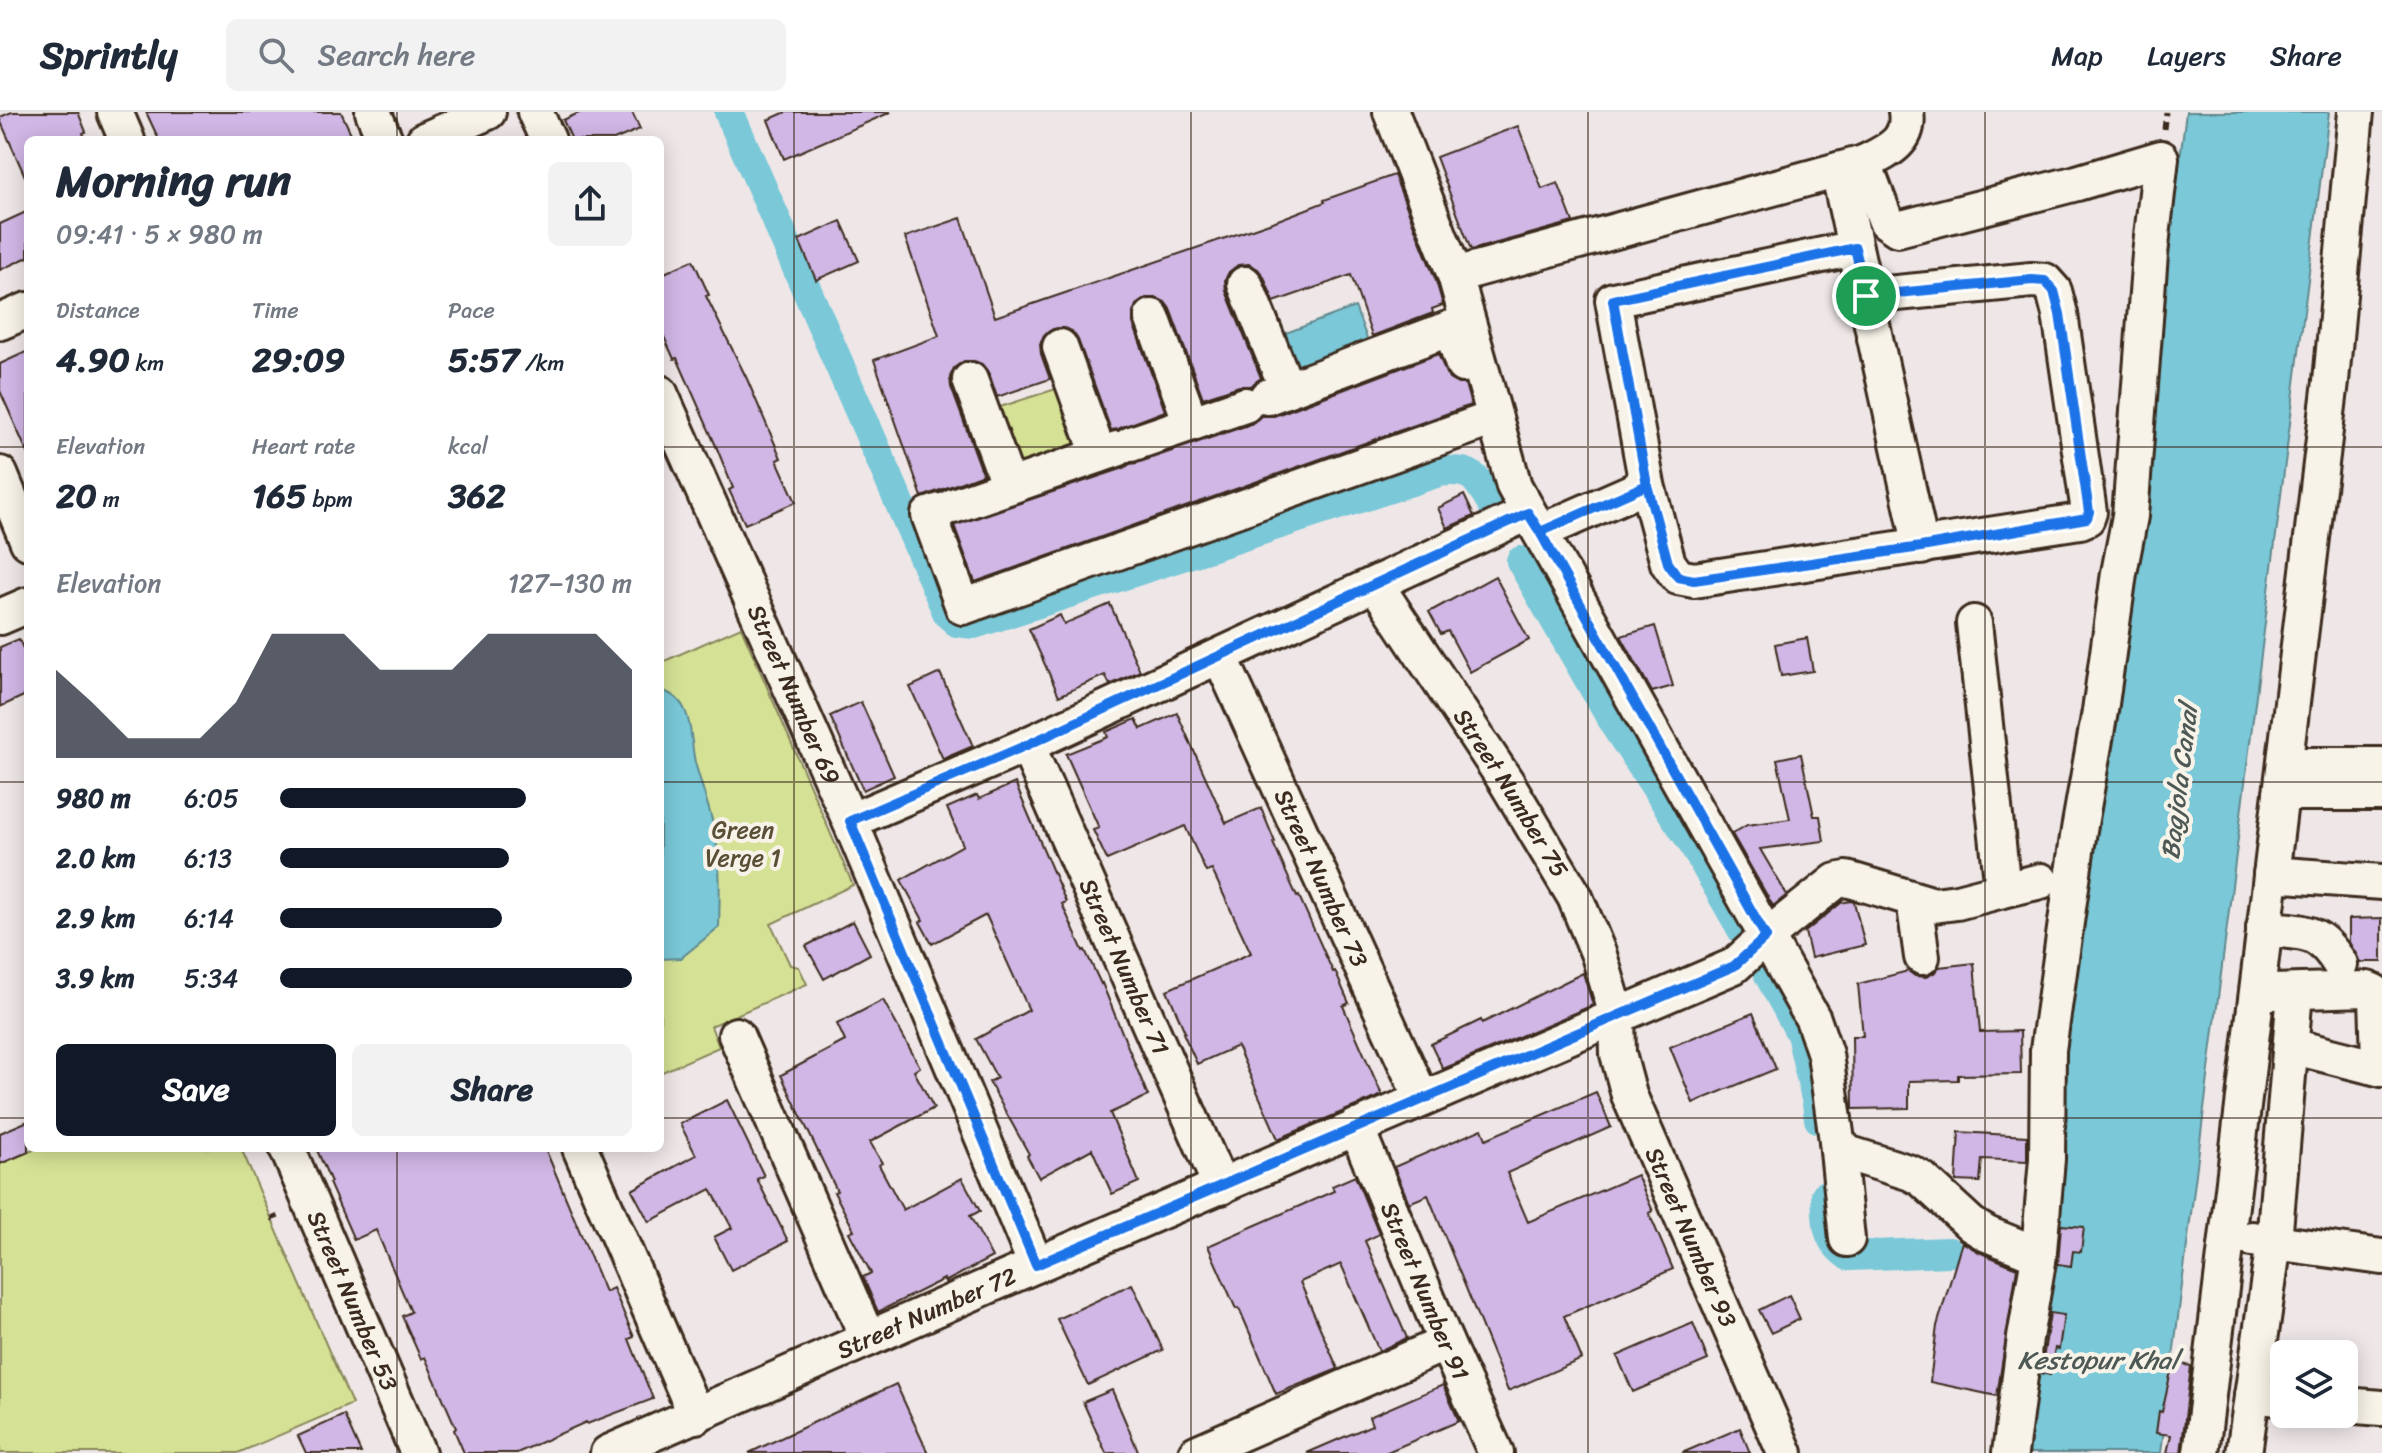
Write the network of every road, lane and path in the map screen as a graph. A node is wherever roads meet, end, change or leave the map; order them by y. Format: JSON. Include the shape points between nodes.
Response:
{"nodes":[{"id":1,"x":115,"y":112,"type":"edge"},
{"id":2,"x":373,"y":112,"type":"edge"},
{"id":3,"x":488,"y":112,"type":"edge"},
{"id":4,"x":535,"y":112,"type":"edge"},
{"id":5,"x":1391,"y":112,"type":"edge"},
{"id":6,"x":1906,"y":112,"type":"edge"},
{"id":7,"x":2356,"y":112,"type":"edge"},
{"id":8,"x":125,"y":136,"type":"edge"},
{"id":9,"x":383,"y":136,"type":"edge"},
{"id":10,"x":433,"y":136,"type":"edge"},
{"id":11,"x":546,"y":136,"type":"edge"},
{"id":12,"x":1851,"y":167,"type":"junction"},
{"id":13,"x":1855,"y":248,"type":"junction"},
{"id":14,"x":1455,"y":275,"type":"junction"},
{"id":15,"x":1245,"y":284,"type":"dead end"},
{"id":16,"x":1866,"y":296,"type":"junction"},
{"id":17,"x":24,"y":312,"type":"edge"},
{"id":18,"x":1152,"y":317,"type":"dead end"},
{"id":19,"x":0,"y":322,"type":"edge"},
{"id":20,"x":1060,"y":347,"type":"dead end"},
{"id":21,"x":970,"y":380,"type":"dead end"},
{"id":22,"x":1266,"y":397,"type":"junction"},
{"id":23,"x":664,"y":402,"type":"edge"},
{"id":24,"x":1483,"y":422,"type":"junction"},
{"id":25,"x":1191,"y":423,"type":"junction"},
{"id":26,"x":1116,"y":449,"type":"junction"},
{"id":27,"x":0,"y":474,"type":"edge"},
{"id":28,"x":1647,"y":485,"type":"junction"},
{"id":29,"x":1009,"y":486,"type":"junction"},
{"id":30,"x":1527,"y":511,"type":"junction"},
{"id":31,"x":24,"y":532,"type":"edge"},
{"id":32,"x":1921,"y":547,"type":"junction"},
{"id":33,"x":1376,"y":585,"type":"junction"},
{"id":34,"x":24,"y":607,"type":"edge"},
{"id":35,"x":0,"y":617,"type":"edge"},
{"id":36,"x":1974,"y":623,"type":"dead end"},
{"id":37,"x":1220,"y":656,"type":"junction"},
{"id":38,"x":1027,"y":745,"type":"junction"},
{"id":39,"x":2382,"y":765,"type":"edge"},
{"id":40,"x":2283,"y":779,"type":"junction"},
{"id":41,"x":2382,"y":793,"type":"edge"},
{"id":42,"x":850,"y":821,"type":"junction"},
{"id":43,"x":2271,"y":874,"type":"junction"},
{"id":44,"x":2041,"y":881,"type":"dead end"},
{"id":45,"x":2382,"y":882,"type":"edge"},
{"id":46,"x":2003,"y":890,"type":"junction"},
{"id":47,"x":1914,"y":900,"type":"junction"},
{"id":48,"x":2264,"y":928,"type":"junction"},
{"id":49,"x":1766,"y":937,"type":"junction"},
{"id":50,"x":1922,"y":957,"type":"dead end"},
{"id":51,"x":2340,"y":964,"type":"dead end"},
{"id":52,"x":2378,"y":990,"type":"edge"},
{"id":53,"x":2295,"y":992,"type":"junction"},
{"id":54,"x":2256,"y":993,"type":"junction"},
{"id":55,"x":1617,"y":1015,"type":"junction"},
{"id":56,"x":736,"y":1035,"type":"dead end"},
{"id":57,"x":2291,"y":1046,"type":"junction"},
{"id":58,"x":2382,"y":1067,"type":"edge"},
{"id":59,"x":1422,"y":1099,"type":"junction"},
{"id":60,"x":1356,"y":1127,"type":"junction"},
{"id":61,"x":1837,"y":1141,"type":"junction"},
{"id":62,"x":289,"y":1152,"type":"edge"},
{"id":63,"x":582,"y":1152,"type":"edge"},
{"id":64,"x":1221,"y":1187,"type":"junction"},
{"id":65,"x":2227,"y":1236,"type":"junction"},
{"id":66,"x":1847,"y":1239,"type":"dead end"},
{"id":67,"x":2274,"y":1242,"type":"junction"},
{"id":68,"x":2039,"y":1255,"type":"junction"},
{"id":69,"x":2382,"y":1257,"type":"edge"},
{"id":70,"x":1036,"y":1265,"type":"junction"},
{"id":71,"x":868,"y":1339,"type":"junction"},
{"id":72,"x":1446,"y":1343,"type":"junction"},
{"id":73,"x":2268,"y":1397,"type":"edge"},
{"id":74,"x":2358,"y":1406,"type":"edge"},
{"id":75,"x":2382,"y":1408,"type":"edge"},
{"id":76,"x":696,"y":1416,"type":"junction"},
{"id":77,"x":645,"y":1446,"type":"edge"},
{"id":78,"x":1208,"y":1451,"type":"edge"},
{"id":79,"x":418,"y":1453,"type":"edge"},
{"id":80,"x":608,"y":1453,"type":"edge"},
{"id":81,"x":1496,"y":1453,"type":"edge"},
{"id":82,"x":1785,"y":1453,"type":"edge"},
{"id":83,"x":2010,"y":1453,"type":"edge"},
{"id":84,"x":2201,"y":1453,"type":"edge"},
{"id":85,"x":2244,"y":1453,"type":"edge"}],
"edges":[{"from":1,"to":8,"type":"street"},
{"from":2,"to":9,"type":"street"},
{"from":3,"to":10,"type":"street"},
{"from":4,"to":11,"type":"street"},
{"from":5,"to":14,"type":"street"},
{"from":6,"to":12,"type":"street","via":[[1904,135],[1894,147]]},
{"from":7,"to":40,"type":"street","via":[[2331,381]]},
{"from":12,"to":13,"type":"street"},
{"from":12,"to":14,"type":"street"},
{"from":12,"to":68,"type":"street","via":[[1886,221],[1898,229],[2161,158],[2130,516],[2048,1050]]},
{"from":13,"to":16,"type":"street"},
{"from":13,"to":28,"type":"street","via":[[1613,300]]},
{"from":14,"to":30,"type":"street"},
{"from":15,"to":22,"type":"street"},
{"from":16,"to":32,"type":"street"},
{"from":16,"to":32,"type":"street","via":[[2045,281],[2054,291],[2060,314],[2087,518]]},
{"from":17,"to":19,"type":"street"},
{"from":18,"to":25,"type":"street"},
{"from":20,"to":26,"type":"street"},
{"from":21,"to":29,"type":"street"},
{"from":22,"to":24,"type":"street","via":[[1451,328]]},
{"from":22,"to":25,"type":"street"},
{"from":23,"to":42,"type":"street","name":"Street Number 69"},
{"from":24,"to":29,"type":"street","via":[[963,607],[929,515]]},
{"from":24,"to":30,"type":"street"},
{"from":25,"to":26,"type":"street"},
{"from":26,"to":29,"type":"street"},
{"from":27,"to":31,"type":"street"},
{"from":28,"to":30,"type":"street"},
{"from":28,"to":32,"type":"street","via":[[1668,563],[1678,577],[1694,580]]},
{"from":30,"to":33,"type":"street"},
{"from":30,"to":49,"type":"street"},
{"from":33,"to":37,"type":"street"},
{"from":33,"to":55,"type":"street","name":"Street Number 75","via":[[1575,897]]},
{"from":34,"to":35,"type":"street"},
{"from":36,"to":46,"type":"street"},
{"from":37,"to":38,"type":"street"},
{"from":37,"to":59,"type":"street","name":"Street Number 73"},
{"from":38,"to":42,"type":"street"},
{"from":38,"to":64,"type":"street","name":"Street Number 71"},
{"from":39,"to":40,"type":"street"},
{"from":40,"to":41,"type":"street"},
{"from":40,"to":43,"type":"street"},
{"from":42,"to":70,"type":"street","name":"Street Number 69"},
{"from":43,"to":45,"type":"street"},
{"from":43,"to":48,"type":"street"},
{"from":44,"to":46,"type":"street"},
{"from":46,"to":47,"type":"street","via":[[1934,905]]},
{"from":47,"to":49,"type":"street","name":"Street Number 72","via":[[1846,879],[1836,881]]},
{"from":47,"to":50,"type":"street"},
{"from":48,"to":51,"type":"street","via":[[2316,936]]},
{"from":48,"to":54,"type":"street"},
{"from":49,"to":55,"type":"street","name":"Street Number 72","via":[[1734,966]]},
{"from":49,"to":61,"type":"street","via":[[1819,1036]]},
{"from":52,"to":53,"type":"street"},
{"from":52,"to":58,"type":"street"},
{"from":53,"to":54,"type":"street"},
{"from":53,"to":57,"type":"street"},
{"from":54,"to":65,"type":"street"},
{"from":55,"to":59,"type":"street","name":"Street Number 72"},
{"from":55,"to":82,"type":"street","name":"Street Number 93","via":[[1618,1054],[1629,1095]]},
{"from":56,"to":71,"type":"street"},
{"from":57,"to":58,"type":"street"},
{"from":57,"to":67,"type":"street"},
{"from":59,"to":60,"type":"street","name":"Street Number 72"},
{"from":60,"to":64,"type":"street","name":"Street Number 72"},
{"from":60,"to":72,"type":"street","name":"Street Number 91"},
{"from":61,"to":66,"type":"street"},
{"from":61,"to":68,"type":"street","via":[[1847,1153],[1922,1179],[1972,1225]]},
{"from":62,"to":79,"type":"street","name":"Street Number 53"},
{"from":63,"to":76,"type":"street"},
{"from":64,"to":70,"type":"street","name":"Street Number 72"},
{"from":65,"to":67,"type":"street"},
{"from":65,"to":84,"type":"street"},
{"from":67,"to":69,"type":"street"},
{"from":67,"to":73,"type":"street"},
{"from":68,"to":83,"type":"street"},
{"from":70,"to":71,"type":"street","name":"Street Number 72"},
{"from":71,"to":76,"type":"street","name":"Street Number 72"},
{"from":72,"to":78,"type":"street"},
{"from":72,"to":81,"type":"street","name":"Street Number 91"},
{"from":73,"to":85,"type":"street"},
{"from":74,"to":75,"type":"street"},
{"from":76,"to":77,"type":"street","name":"Street Number 72"},
{"from":77,"to":80,"type":"street","name":"Street Number 72"}]}
